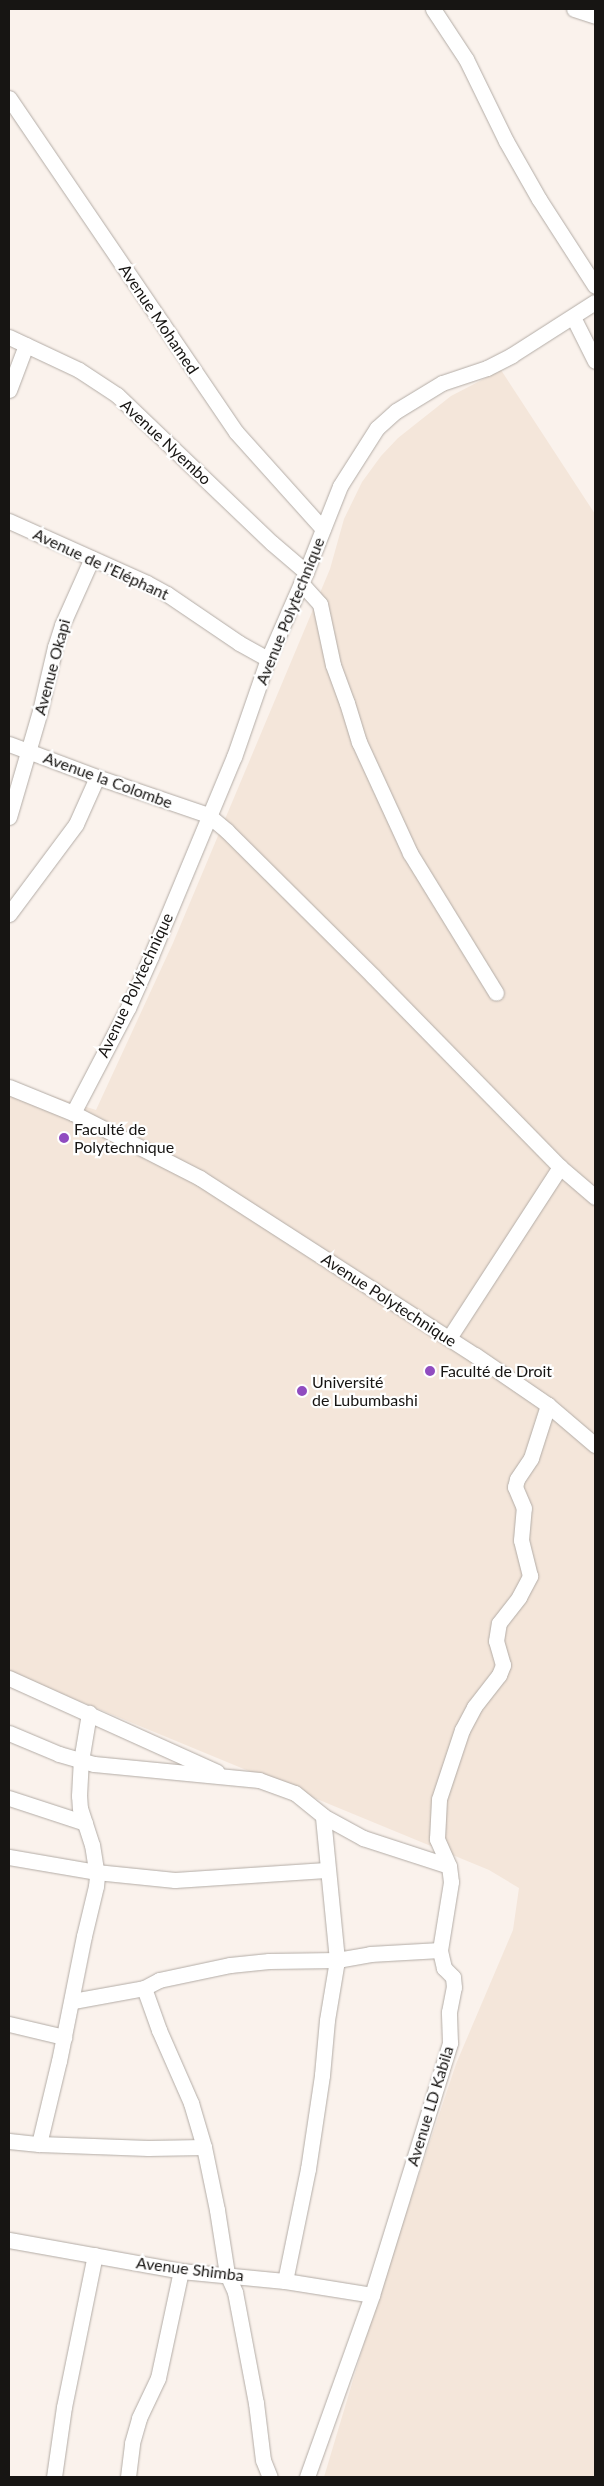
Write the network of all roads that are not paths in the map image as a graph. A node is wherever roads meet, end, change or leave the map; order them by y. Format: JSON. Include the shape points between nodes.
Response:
{"nodes":[{"id":1,"x":433,"y":9,"type":"edge"},
{"id":2,"x":574,"y":9,"type":"edge"},
{"id":3,"x":595,"y":16,"type":"edge"},
{"id":4,"x":9,"y":98,"type":"edge"},
{"id":5,"x":595,"y":286,"type":"edge"},
{"id":6,"x":595,"y":302,"type":"edge"},
{"id":7,"x":573,"y":317,"type":"junction"},
{"id":8,"x":9,"y":337,"type":"edge"},
{"id":9,"x":26,"y":345,"type":"junction"},
{"id":10,"x":595,"y":361,"type":"edge"},
{"id":11,"x":9,"y":390,"type":"edge"},
{"id":12,"x":9,"y":521,"type":"edge"},
{"id":13,"x":323,"y":529,"type":"junction"},
{"id":14,"x":92,"y":558,"type":"junction"},
{"id":15,"x":303,"y":578,"type":"junction"},
{"id":16,"x":268,"y":659,"type":"junction"},
{"id":17,"x":9,"y":744,"type":"edge"},
{"id":18,"x":29,"y":751,"type":"junction"},
{"id":19,"x":97,"y":777,"type":"junction"},
{"id":20,"x":208,"y":815,"type":"junction"},
{"id":21,"x":9,"y":817,"type":"edge"},
{"id":22,"x":9,"y":914,"type":"edge"},
{"id":23,"x":496,"y":993,"type":"dead end"},
{"id":24,"x":9,"y":1086,"type":"edge"},
{"id":25,"x":73,"y":1113,"type":"junction"},
{"id":26,"x":560,"y":1167,"type":"junction"},
{"id":27,"x":595,"y":1197,"type":"edge"},
{"id":28,"x":449,"y":1338,"type":"junction"},
{"id":29,"x":548,"y":1405,"type":"junction"},
{"id":30,"x":595,"y":1444,"type":"edge"},
{"id":31,"x":9,"y":1678,"type":"edge"},
{"id":32,"x":89,"y":1713,"type":"junction"},
{"id":33,"x":9,"y":1733,"type":"edge"},
{"id":34,"x":81,"y":1761,"type":"junction"},
{"id":35,"x":227,"y":1776,"type":"junction"},
{"id":36,"x":9,"y":1798,"type":"edge"},
{"id":37,"x":322,"y":1816,"type":"junction"},
{"id":38,"x":85,"y":1824,"type":"junction"},
{"id":39,"x":9,"y":1858,"type":"edge"},
{"id":40,"x":449,"y":1866,"type":"junction"},
{"id":41,"x":326,"y":1870,"type":"junction"},
{"id":42,"x":96,"y":1872,"type":"junction"},
{"id":43,"x":440,"y":1950,"type":"junction"},
{"id":44,"x":337,"y":1960,"type":"junction"},
{"id":45,"x":144,"y":1988,"type":"junction"},
{"id":46,"x":73,"y":2001,"type":"junction"},
{"id":47,"x":9,"y":2024,"type":"edge"},
{"id":48,"x":64,"y":2037,"type":"junction"},
{"id":49,"x":9,"y":2141,"type":"edge"},
{"id":50,"x":39,"y":2144,"type":"junction"},
{"id":51,"x":204,"y":2147,"type":"junction"},
{"id":52,"x":9,"y":2240,"type":"edge"},
{"id":53,"x":95,"y":2255,"type":"junction"},
{"id":54,"x":181,"y":2271,"type":"junction"},
{"id":55,"x":227,"y":2274,"type":"junction"},
{"id":56,"x":285,"y":2281,"type":"junction"},
{"id":57,"x":372,"y":2295,"type":"junction"},
{"id":58,"x":54,"y":2477,"type":"edge"},
{"id":59,"x":128,"y":2477,"type":"edge"},
{"id":60,"x":270,"y":2477,"type":"edge"},
{"id":61,"x":307,"y":2477,"type":"edge"}],
"edges":[{"from":1,"to":5,"type":"street","via":[[466,60],[539,199]]},
{"from":2,"to":3,"type":"street"},
{"from":4,"to":13,"type":"street","name":"Avenue Mohamed","via":[[236,432]]},
{"from":6,"to":7,"type":"street","name":"Avenue Polytechnique"},
{"from":7,"to":10,"type":"street"},
{"from":7,"to":13,"type":"street","name":"Avenue Polytechnique","via":[[512,356],[427,391],[381,423],[340,486]]},
{"from":8,"to":9,"type":"street","name":"Avenue Nyembo"},
{"from":9,"to":11,"type":"street"},
{"from":9,"to":15,"type":"street","name":"Avenue Nyembo","via":[[79,370],[117,395],[272,543]]},
{"from":12,"to":14,"type":"street","name":"Avenue de l'Eléphant"},
{"from":13,"to":15,"type":"street","name":"Avenue Polytechnique"},
{"from":14,"to":16,"type":"street","name":"Avenue de l'Eléphant","via":[[167,594],[239,644]]},
{"from":14,"to":18,"type":"street","name":"Avenue Okapi","via":[[57,640]]},
{"from":15,"to":16,"type":"street","name":"Avenue Polytechnique"},
{"from":15,"to":23,"type":"street","name":"Avenue Nyembo","via":[[320,604],[333,664],[359,742],[410,853]]},
{"from":16,"to":20,"type":"street","name":"Avenue Polytechnique","via":[[246,725]]},
{"from":17,"to":18,"type":"street","name":"Avenue la Colombe"},
{"from":18,"to":19,"type":"street","name":"Avenue la Colombe"},
{"from":18,"to":21,"type":"street","name":"Avenue Okapi"},
{"from":19,"to":20,"type":"street","name":"Avenue la Colombe"},
{"from":19,"to":22,"type":"street","via":[[76,824]]},
{"from":20,"to":25,"type":"street","name":"Avenue Polytechnique","via":[[128,1008]]},
{"from":20,"to":26,"type":"street","via":[[366,969]]},
{"from":24,"to":25,"type":"street"},
{"from":25,"to":28,"type":"street","name":"Avenue Polytechnique","via":[[200,1178]]},
{"from":26,"to":27,"type":"street"},
{"from":26,"to":28,"type":"street"},
{"from":28,"to":29,"type":"street","name":"Avenue Polytechnique"},
{"from":29,"to":30,"type":"street","name":"Avenue Polytechnique"},
{"from":29,"to":40,"type":"street","via":[[531,1458],[517,1479],[516,1487],[524,1508],[521,1540],[530,1576],[499,1623],[496,1641],[503,1664],[500,1675],[474,1707],[462,1730],[439,1799],[436,1839]]},
{"from":31,"to":32,"type":"street"},
{"from":32,"to":34,"type":"street"},
{"from":32,"to":35,"type":"street"},
{"from":33,"to":34,"type":"street"},
{"from":34,"to":35,"type":"street","via":[[109,1767]]},
{"from":34,"to":38,"type":"street","via":[[79,1803]]},
{"from":35,"to":37,"type":"street","via":[[260,1780],[295,1793]]},
{"from":36,"to":38,"type":"street"},
{"from":37,"to":40,"type":"street","via":[[363,1838]]},
{"from":37,"to":41,"type":"street"},
{"from":38,"to":42,"type":"street"},
{"from":39,"to":42,"type":"street"},
{"from":40,"to":43,"type":"street","via":[[450,1891]]},
{"from":41,"to":42,"type":"street","via":[[175,1880]]},
{"from":41,"to":44,"type":"street"},
{"from":42,"to":46,"type":"street"},
{"from":43,"to":44,"type":"street","via":[[370,1954]]},
{"from":43,"to":57,"type":"street","name":"Avenue LD Kabila","via":[[444,1968],[453,1977],[450,2043]]},
{"from":44,"to":45,"type":"street","via":[[230,1965],[159,1980]]},
{"from":44,"to":56,"type":"street","via":[[308,2169]]},
{"from":45,"to":46,"type":"street"},
{"from":45,"to":51,"type":"street","via":[[162,2039],[191,2103]]},
{"from":46,"to":48,"type":"street"},
{"from":47,"to":48,"type":"street"},
{"from":48,"to":50,"type":"street"},
{"from":49,"to":50,"type":"street"},
{"from":50,"to":51,"type":"street"},
{"from":51,"to":55,"type":"street"},
{"from":52,"to":53,"type":"street","name":"Avenue Shimba"},
{"from":53,"to":54,"type":"street","name":"Avenue Shimba"},
{"from":53,"to":58,"type":"street","via":[[68,2387]]},
{"from":54,"to":55,"type":"street","name":"Avenue Shimba"},
{"from":54,"to":59,"type":"street","via":[[158,2378],[139,2418],[132,2443]]},
{"from":55,"to":56,"type":"street","name":"Avenue Shimba"},
{"from":55,"to":60,"type":"street","via":[[236,2292],[263,2460]]},
{"from":56,"to":57,"type":"street","name":"Avenue Shimba"},
{"from":57,"to":61,"type":"street","name":"Avenue LD Kabila"}]}
